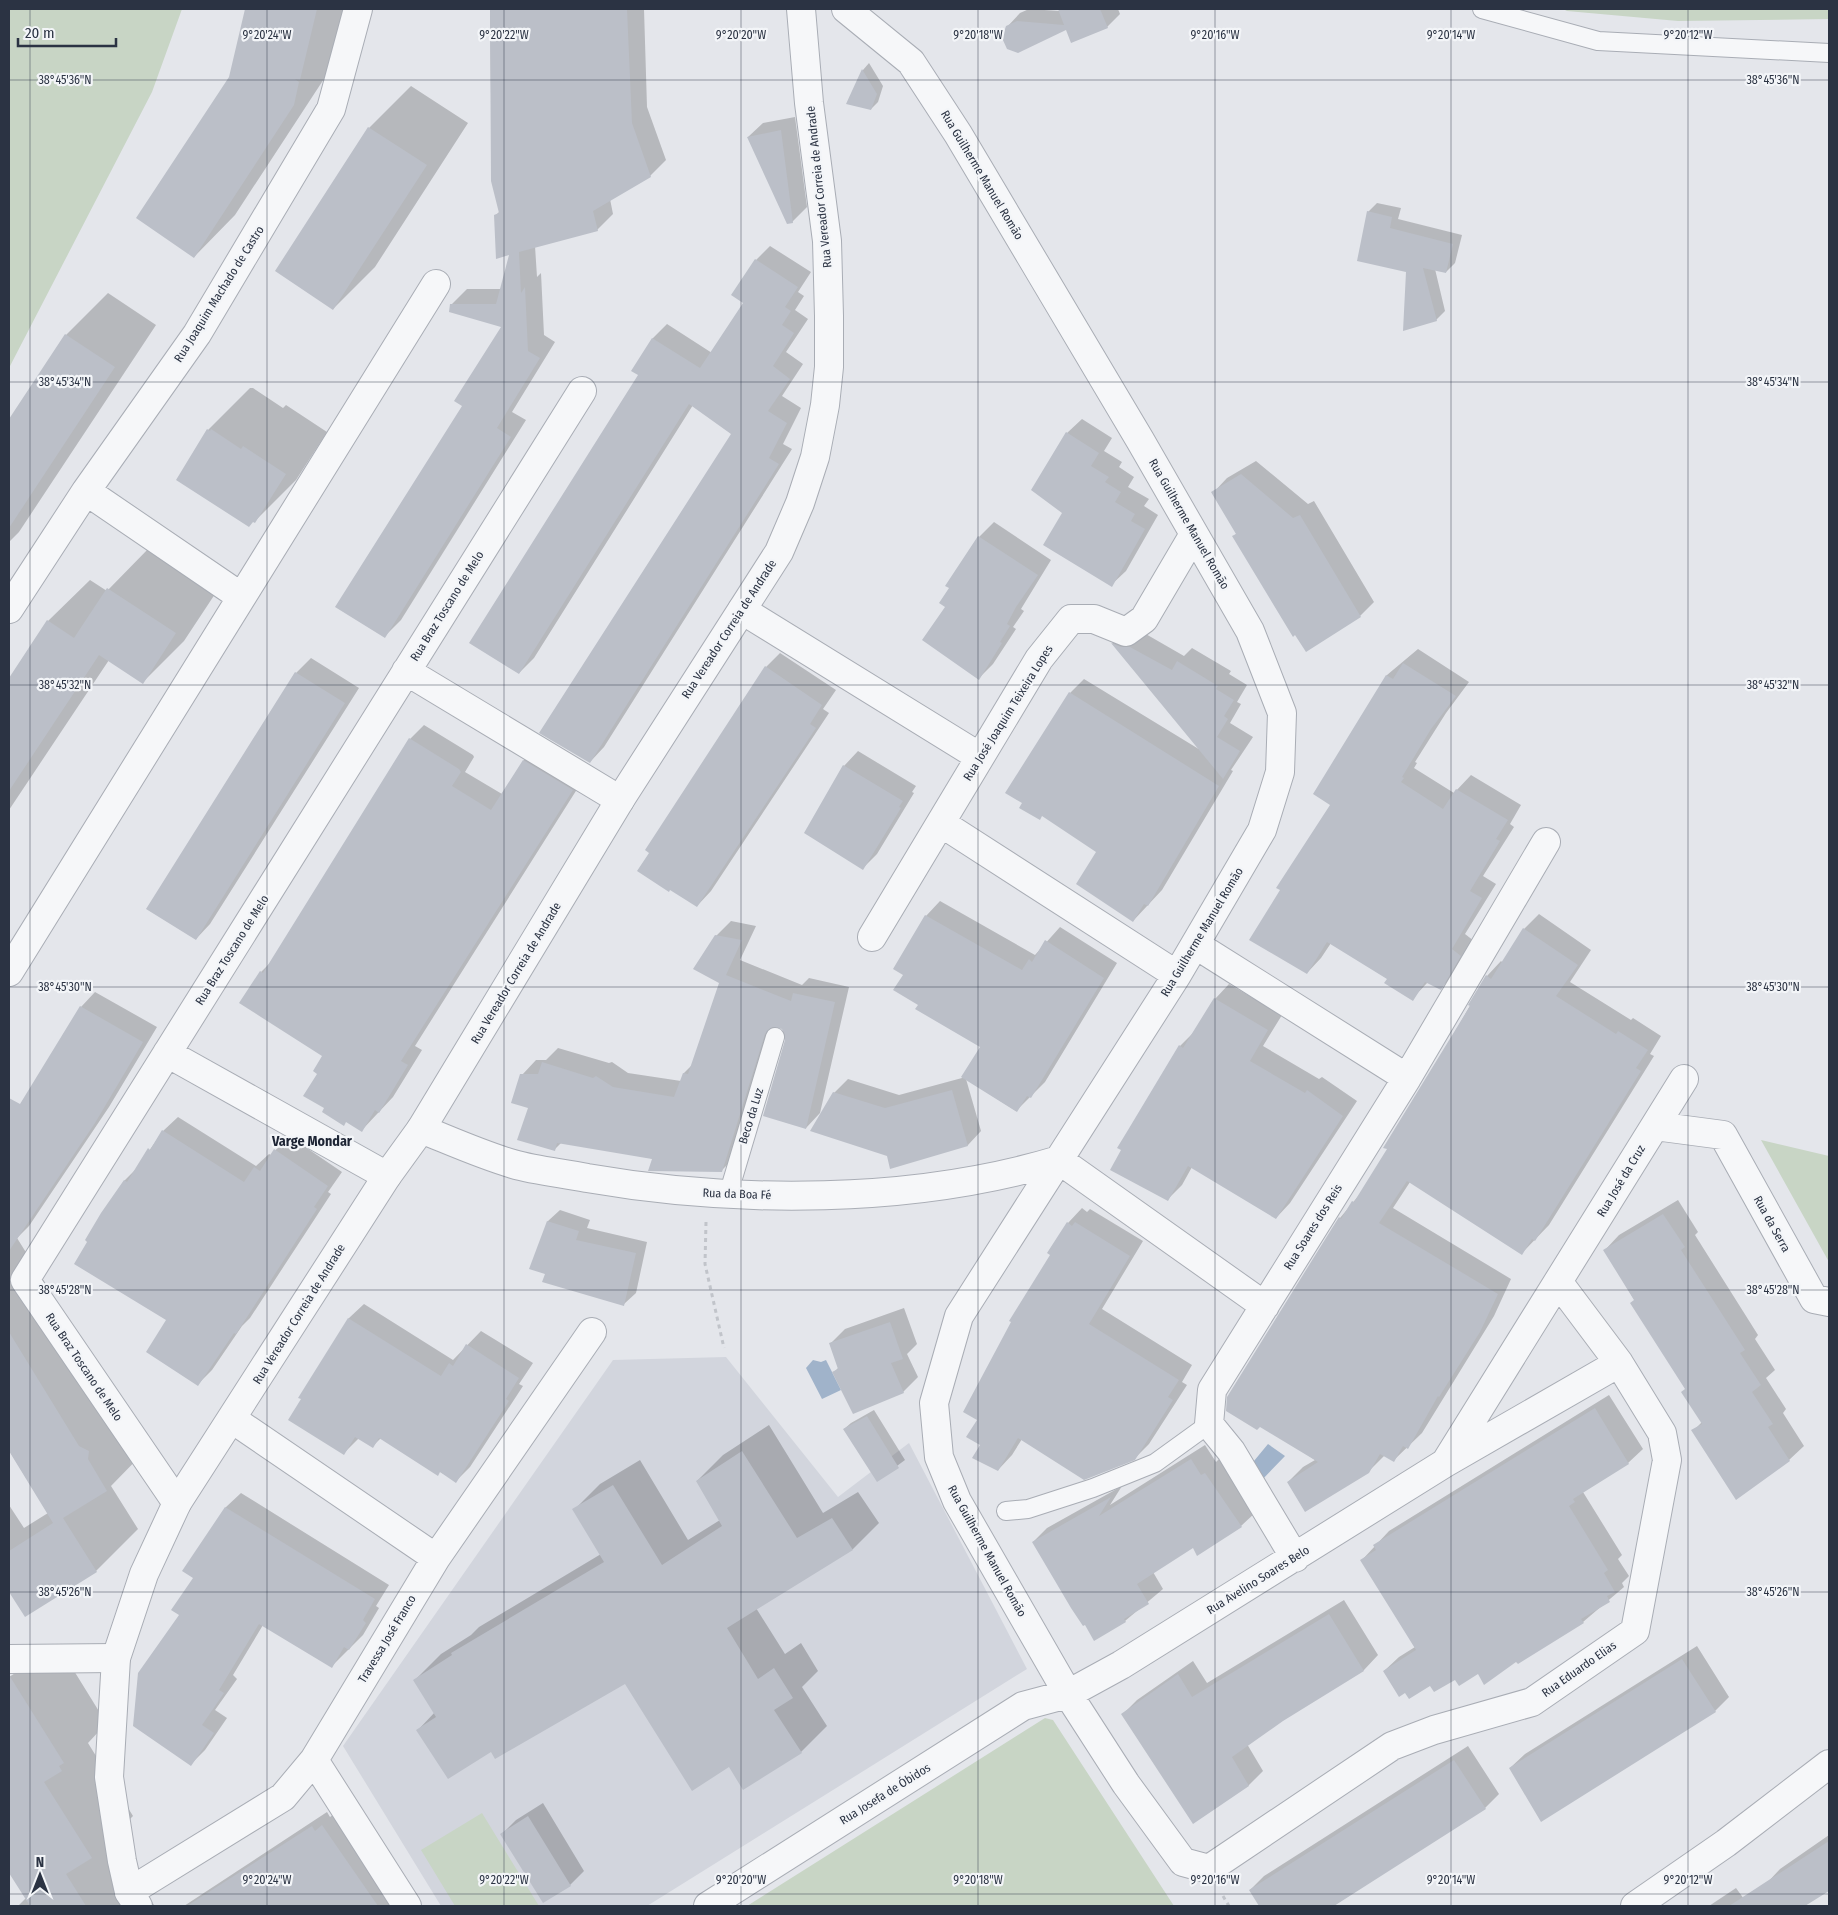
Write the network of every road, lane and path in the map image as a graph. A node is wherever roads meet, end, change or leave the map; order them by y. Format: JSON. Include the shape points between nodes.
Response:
{"nodes":[{"id":1,"x":358,"y":9,"type":"edge"},
{"id":2,"x":801,"y":9,"type":"edge"},
{"id":3,"x":846,"y":9,"type":"edge"},
{"id":4,"x":1482,"y":9,"type":"edge"},
{"id":5,"x":1829,"y":53,"type":"edge"},
{"id":6,"x":436,"y":284,"type":"dead end"},
{"id":7,"x":582,"y":390,"type":"dead end"},
{"id":8,"x":86,"y":491,"type":"junction"},
{"id":9,"x":1194,"y":534,"type":"junction"},
{"id":10,"x":240,"y":596,"type":"junction"},
{"id":11,"x":9,"y":609,"type":"edge"},
{"id":12,"x":742,"y":610,"type":"junction"},
{"id":13,"x":406,"y":672,"type":"junction"},
{"id":14,"x":980,"y":758,"type":"junction"},
{"id":15,"x":620,"y":800,"type":"junction"},
{"id":16,"x":941,"y":823,"type":"junction"},
{"id":17,"x":1546,"y":842,"type":"dead end"},
{"id":18,"x":872,"y":937,"type":"dead end"},
{"id":19,"x":1196,"y":945,"type":"junction"},
{"id":20,"x":9,"y":972,"type":"edge"},
{"id":21,"x":1177,"y":975,"type":"junction"},
{"id":22,"x":775,"y":1037,"type":"dead end"},
{"id":23,"x":167,"y":1053,"type":"junction"},
{"id":24,"x":1407,"y":1078,"type":"junction"},
{"id":25,"x":1684,"y":1079,"type":"dead end"},
{"id":26,"x":1655,"y":1126,"type":"junction"},
{"id":27,"x":421,"y":1129,"type":"junction"},
{"id":28,"x":1059,"y":1160,"type":"junction"},
{"id":29,"x":387,"y":1176,"type":"junction"},
{"id":30,"x":717,"y":1194,"type":"junction"},
{"id":31,"x":1559,"y":1283,"type":"junction"},
{"id":32,"x":1829,"y":1302,"type":"edge"},
{"id":33,"x":1265,"y":1306,"type":"junction"},
{"id":34,"x":592,"y":1332,"type":"dead end"},
{"id":35,"x":724,"y":1348,"type":"dead end"},
{"id":36,"x":1618,"y":1364,"type":"junction"},
{"id":37,"x":232,"y":1419,"type":"junction"},
{"id":38,"x":1209,"y":1424,"type":"junction"},
{"id":39,"x":1446,"y":1462,"type":"junction"},
{"id":40,"x":177,"y":1503,"type":"junction"},
{"id":41,"x":1006,"y":1511,"type":"dead end"},
{"id":42,"x":436,"y":1558,"type":"junction"},
{"id":43,"x":1294,"y":1558,"type":"junction"},
{"id":44,"x":116,"y":1658,"type":"junction"},
{"id":45,"x":9,"y":1659,"type":"edge"},
{"id":46,"x":1068,"y":1694,"type":"junction"},
{"id":47,"x":314,"y":1760,"type":"junction"},
{"id":48,"x":1829,"y":1764,"type":"edge"},
{"id":49,"x":1183,"y":1862,"type":"joint"},
{"id":50,"x":134,"y":1899,"type":"edge"},
{"id":51,"x":407,"y":1906,"type":"edge"},
{"id":52,"x":708,"y":1906,"type":"edge"},
{"id":53,"x":1635,"y":1906,"type":"edge"}],
"edges":[{"from":1,"to":8,"type":"street","name":"Rua Joaquim Machado de Castro","via":[[331,109],[197,334]]},
{"from":2,"to":12,"type":"street","name":"Rua Vereador Correia de Andrade","via":[[827,241],[828,377],[815,458],[800,503],[779,552]]},
{"from":3,"to":9,"type":"street","name":"Rua Guilherme Manuel Romão","via":[[911,62],[968,151]]},
{"from":4,"to":5,"type":"lane","via":[[1598,41]]},
{"from":6,"to":10,"type":"street"},
{"from":7,"to":13,"type":"street","name":"Rua Braz Toscano de Melo"},
{"from":8,"to":10,"type":"street"},
{"from":8,"to":11,"type":"street","name":"Rua Joaquim Machado de Castro"},
{"from":9,"to":14,"type":"street","name":"Rua José Joaquim Teixeira Lopes","via":[[1144,619],[1126,632],[1094,619],[1071,619],[1039,660]]},
{"from":9,"to":19,"type":"street","name":"Rua Guilherme Manuel Romão","via":[[1250,631],[1282,713],[1280,772],[1262,830]]},
{"from":10,"to":20,"type":"street"},
{"from":12,"to":14,"type":"street"},
{"from":12,"to":15,"type":"street","name":"Rua Vereador Correia de Andrade"},
{"from":13,"to":15,"type":"street"},
{"from":13,"to":23,"type":"street","name":"Rua Braz Toscano de Melo"},
{"from":14,"to":16,"type":"street","name":"Rua José Joaquim Teixeira Lopes"},
{"from":15,"to":27,"type":"street","name":"Rua Vereador Correia de Andrade"},
{"from":16,"to":18,"type":"street","name":"Rua José Joaquim Teixeira Lopes"},
{"from":16,"to":21,"type":"street"},
{"from":17,"to":24,"type":"street","name":"Rua Soares dos Reis"},
{"from":19,"to":21,"type":"street","name":"Rua Guilherme Manuel Romão"},
{"from":19,"to":24,"type":"street"},
{"from":21,"to":28,"type":"street","name":"Rua Guilherme Manuel Romão"},
{"from":22,"to":30,"type":"lane","name":"Beco da Luz"},
{"from":23,"to":29,"type":"street"},
{"from":23,"to":40,"type":"street","name":"Rua Braz Toscano de Melo","via":[[25,1280]]},
{"from":24,"to":33,"type":"street","name":"Rua Soares dos Reis"},
{"from":25,"to":26,"type":"street","name":"Rua José da Cruz"},
{"from":26,"to":31,"type":"street","name":"Rua José da Cruz"},
{"from":26,"to":32,"type":"street","name":"Rua da Serra","via":[[1722,1135],[1814,1299]]},
{"from":27,"to":29,"type":"street","name":"Rua Vereador Correia de Andrade"},
{"from":27,"to":30,"type":"street","name":"Rua da Boa Fé","via":[[514,1165],[647,1188]]},
{"from":28,"to":30,"type":"street","name":"Rua da Boa Fé","via":[[1019,1172],[908,1190],[788,1196]]},
{"from":28,"to":33,"type":"street"},
{"from":28,"to":46,"type":"street","name":"Rua Guilherme Manuel Romão","via":[[959,1316],[934,1403],[939,1457],[957,1501]]},
{"from":29,"to":37,"type":"street","name":"Rua Vereador Correia de Andrade"},
{"from":30,"to":35,"type":"path","via":[[705,1264]]},
{"from":31,"to":36,"type":"street","name":"Rua Eduardo Elias"},
{"from":31,"to":39,"type":"street","name":"Rua Avelino Soares Belo"},
{"from":33,"to":38,"type":"street","name":"Rua Soares dos Reis","via":[[1212,1390]]},
{"from":34,"to":42,"type":"street","name":"Travessa José Franco"},
{"from":36,"to":39,"type":"street","name":"Rua Avelino Soares Belo"},
{"from":36,"to":49,"type":"street","name":"Rua Eduardo Elias","via":[[1662,1433],[1667,1460],[1635,1631],[1532,1702],[1434,1730],[1392,1746],[1209,1869]]},
{"from":37,"to":40,"type":"street","name":"Rua Vereador Correia de Andrade"},
{"from":37,"to":42,"type":"street"},
{"from":38,"to":41,"type":"lane","via":[[1155,1463],[1028,1509]]},
{"from":38,"to":43,"type":"street","via":[[1232,1450]]},
{"from":39,"to":43,"type":"street","name":"Rua Avelino Soares Belo"},
{"from":40,"to":44,"type":"street","name":"Rua Vereador Correia de Andrade","via":[[144,1574]]},
{"from":42,"to":47,"type":"street","name":"Travessa José Franco"},
{"from":43,"to":46,"type":"street","name":"Rua Avelino Soares Belo"},
{"from":44,"to":45,"type":"street"},
{"from":44,"to":50,"type":"street","name":"Rua Vereador Correia de Andrade","via":[[109,1777],[122,1861]]},
{"from":46,"to":49,"type":"street","name":"Rua Guilherme Manuel Romão","via":[[1126,1784]]},
{"from":46,"to":52,"type":"street","name":"Rua Josefa de Óbidos","via":[[1023,1706]]},
{"from":47,"to":50,"type":"street","name":"Travessa José Franco","via":[[282,1797]]},
{"from":47,"to":51,"type":"street"},
{"from":48,"to":53,"type":"street","via":[[1726,1843]]}]}
